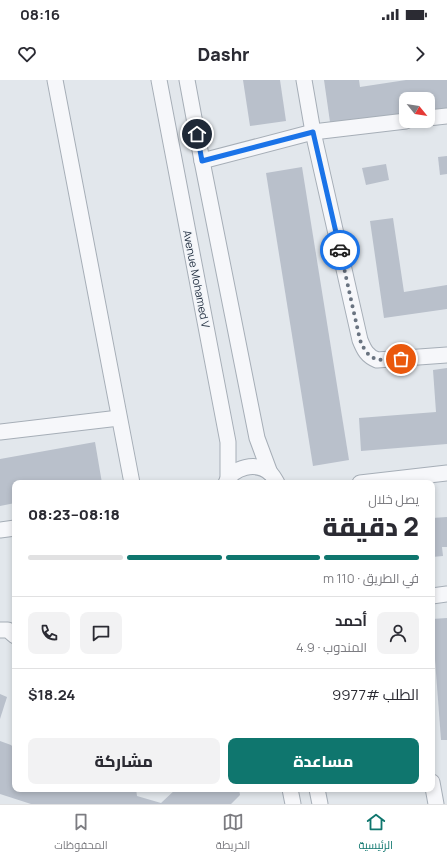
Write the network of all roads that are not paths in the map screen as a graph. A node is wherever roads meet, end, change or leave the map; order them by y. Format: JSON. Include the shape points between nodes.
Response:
{"nodes":[{"id":1,"x":55,"y":80,"type":"edge"},
{"id":2,"x":159,"y":80,"type":"edge"},
{"id":3,"x":187,"y":80,"type":"edge"},
{"id":4,"x":304,"y":80,"type":"edge"},
{"id":5,"x":447,"y":116,"type":"edge"},
{"id":6,"x":435,"y":117,"type":"edge"},
{"id":7,"x":399,"y":122,"type":"edge"},
{"id":8,"x":313,"y":132,"type":"junction"},
{"id":9,"x":202,"y":161,"type":"junction"},
{"id":10,"x":447,"y":354,"type":"edge"},
{"id":11,"x":119,"y":418,"type":"junction"},
{"id":12,"x":0,"y":432,"type":"edge"},
{"id":13,"x":447,"y":473,"type":"edge"},
{"id":14,"x":131,"y":480,"type":"edge"},
{"id":15,"x":227,"y":480,"type":"edge"},
{"id":16,"x":228,"y":480,"type":"edge"},
{"id":17,"x":277,"y":480,"type":"edge"},
{"id":18,"x":386,"y":480,"type":"edge"},
{"id":19,"x":12,"y":528,"type":"edge"},
{"id":20,"x":0,"y":530,"type":"edge"},
{"id":21,"x":447,"y":594,"type":"edge"},
{"id":22,"x":435,"y":596,"type":"edge"},
{"id":23,"x":0,"y":630,"type":"edge"},
{"id":24,"x":12,"y":633,"type":"edge"},
{"id":25,"x":291,"y":792,"type":"edge"},
{"id":26,"x":318,"y":792,"type":"edge"},
{"id":27,"x":434,"y":792,"type":"edge"},
{"id":28,"x":293,"y":804,"type":"edge"},
{"id":29,"x":320,"y":804,"type":"edge"},
{"id":30,"x":436,"y":804,"type":"edge"}],
"edges":[{"from":1,"to":11,"type":"street"},
{"from":2,"to":15,"type":"street","name":"Avenue Mohamed V","via":[[228,442]]},
{"from":3,"to":9,"type":"street"},
{"from":4,"to":8,"type":"street"},
{"from":5,"to":6,"type":"street"},
{"from":7,"to":8,"type":"street"},
{"from":8,"to":9,"type":"street"},
{"from":8,"to":10,"type":"street","via":[[364,349],[370,357],[378,360]]},
{"from":9,"to":17,"type":"street","via":[[257,438]]},
{"from":11,"to":12,"type":"street"},
{"from":11,"to":14,"type":"street"},
{"from":13,"to":18,"type":"street"},
{"from":16,"to":17,"type":"street","via":[[241,468],[251,466],[261,468]]},
{"from":19,"to":20,"type":"street"},
{"from":21,"to":22,"type":"street"},
{"from":23,"to":24,"type":"street","via":[[8,630]]},
{"from":25,"to":28,"type":"street"},
{"from":26,"to":29,"type":"street"},
{"from":27,"to":30,"type":"street"}]}
